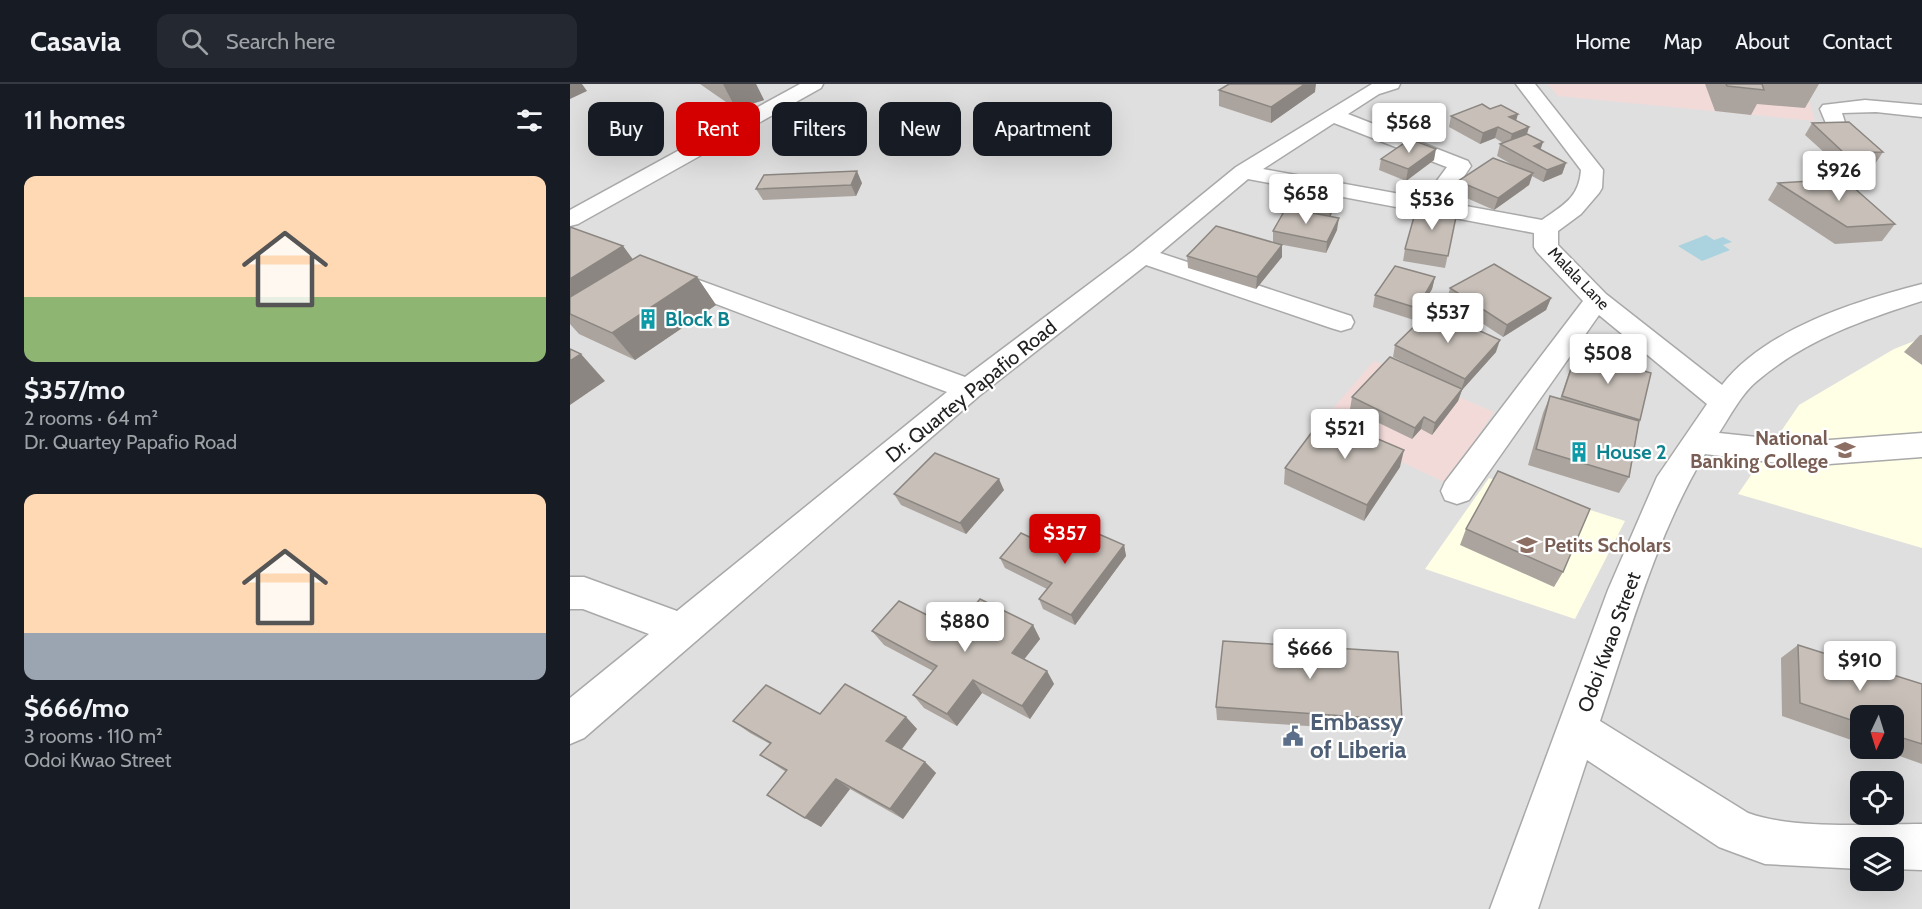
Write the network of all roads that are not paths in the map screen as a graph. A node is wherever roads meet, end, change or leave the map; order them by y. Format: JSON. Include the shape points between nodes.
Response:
{"nodes":[{"id":1,"x":814,"y":84,"type":"edge"},
{"id":2,"x":1391,"y":84,"type":"edge"},
{"id":3,"x":1525,"y":84,"type":"edge"},
{"id":4,"x":1862,"y":84,"type":"edge"},
{"id":5,"x":1871,"y":105,"type":"junction"},
{"id":6,"x":1922,"y":111,"type":"edge"},
{"id":7,"x":1332,"y":115,"type":"junction"},
{"id":8,"x":1837,"y":129,"type":"edge"},
{"id":9,"x":1244,"y":172,"type":"junction"},
{"id":10,"x":1444,"y":186,"type":"dead end"},
{"id":11,"x":570,"y":219,"type":"edge"},
{"id":12,"x":1546,"y":228,"type":"junction"},
{"id":13,"x":1142,"y":256,"type":"junction"},
{"id":14,"x":646,"y":269,"type":"edge"},
{"id":15,"x":1922,"y":292,"type":"edge"},
{"id":16,"x":1597,"y":300,"type":"junction"},
{"id":17,"x":1341,"y":322,"type":"dead end"},
{"id":18,"x":969,"y":389,"type":"junction"},
{"id":19,"x":1724,"y":402,"type":"junction"},
{"id":20,"x":1698,"y":442,"type":"junction"},
{"id":21,"x":1922,"y":445,"type":"edge"},
{"id":22,"x":1457,"y":491,"type":"dead end"},
{"id":23,"x":570,"y":593,"type":"edge"},
{"id":24,"x":682,"y":630,"type":"junction"},
{"id":25,"x":570,"y":724,"type":"edge"},
{"id":26,"x":1577,"y":730,"type":"junction"},
{"id":27,"x":1922,"y":847,"type":"edge"},
{"id":28,"x":1514,"y":909,"type":"edge"}],
"edges":[{"from":1,"to":11,"type":"street"},
{"from":2,"to":7,"type":"street","name":"Dr. Quartey Papafio Road","via":[[1372,90]]},
{"from":3,"to":12,"type":"street","via":[[1592,170],[1591,188],[1573,209]]},
{"from":4,"to":5,"type":"street"},
{"from":5,"to":6,"type":"street"},
{"from":5,"to":8,"type":"street","via":[[1830,109]]},
{"from":7,"to":9,"type":"street","name":"Dr. Quartey Papafio Road"},
{"from":7,"to":10,"type":"street","via":[[1460,166]]},
{"from":9,"to":12,"type":"street","name":"Malala Lane"},
{"from":9,"to":13,"type":"street","name":"Dr. Quartey Papafio Road"},
{"from":12,"to":16,"type":"street","name":"Malala Lane","via":[[1545,247]]},
{"from":13,"to":17,"type":"street"},
{"from":13,"to":18,"type":"street","name":"Dr. Quartey Papafio Road"},
{"from":14,"to":18,"type":"street"},
{"from":15,"to":19,"type":"street","name":"Odoi Kwao Street","via":[[1842,318],[1791,343],[1745,375]]},
{"from":16,"to":19,"type":"street","name":"Malala Lane"},
{"from":16,"to":22,"type":"street"},
{"from":18,"to":24,"type":"street","name":"Dr. Quartey Papafio Road"},
{"from":19,"to":20,"type":"street","name":"Odoi Kwao Street"},
{"from":20,"to":21,"type":"street","via":[[1803,454]]},
{"from":20,"to":26,"type":"street","name":"Odoi Kwao Street","via":[[1669,486],[1626,590]]},
{"from":23,"to":24,"type":"street","via":[[584,594]]},
{"from":24,"to":25,"type":"street","name":"Dr. Quartey Papafio Road"},
{"from":26,"to":27,"type":"street","via":[[1735,831],[1765,842]]},
{"from":26,"to":28,"type":"street","name":"Odoi Kwao Street"}]}
